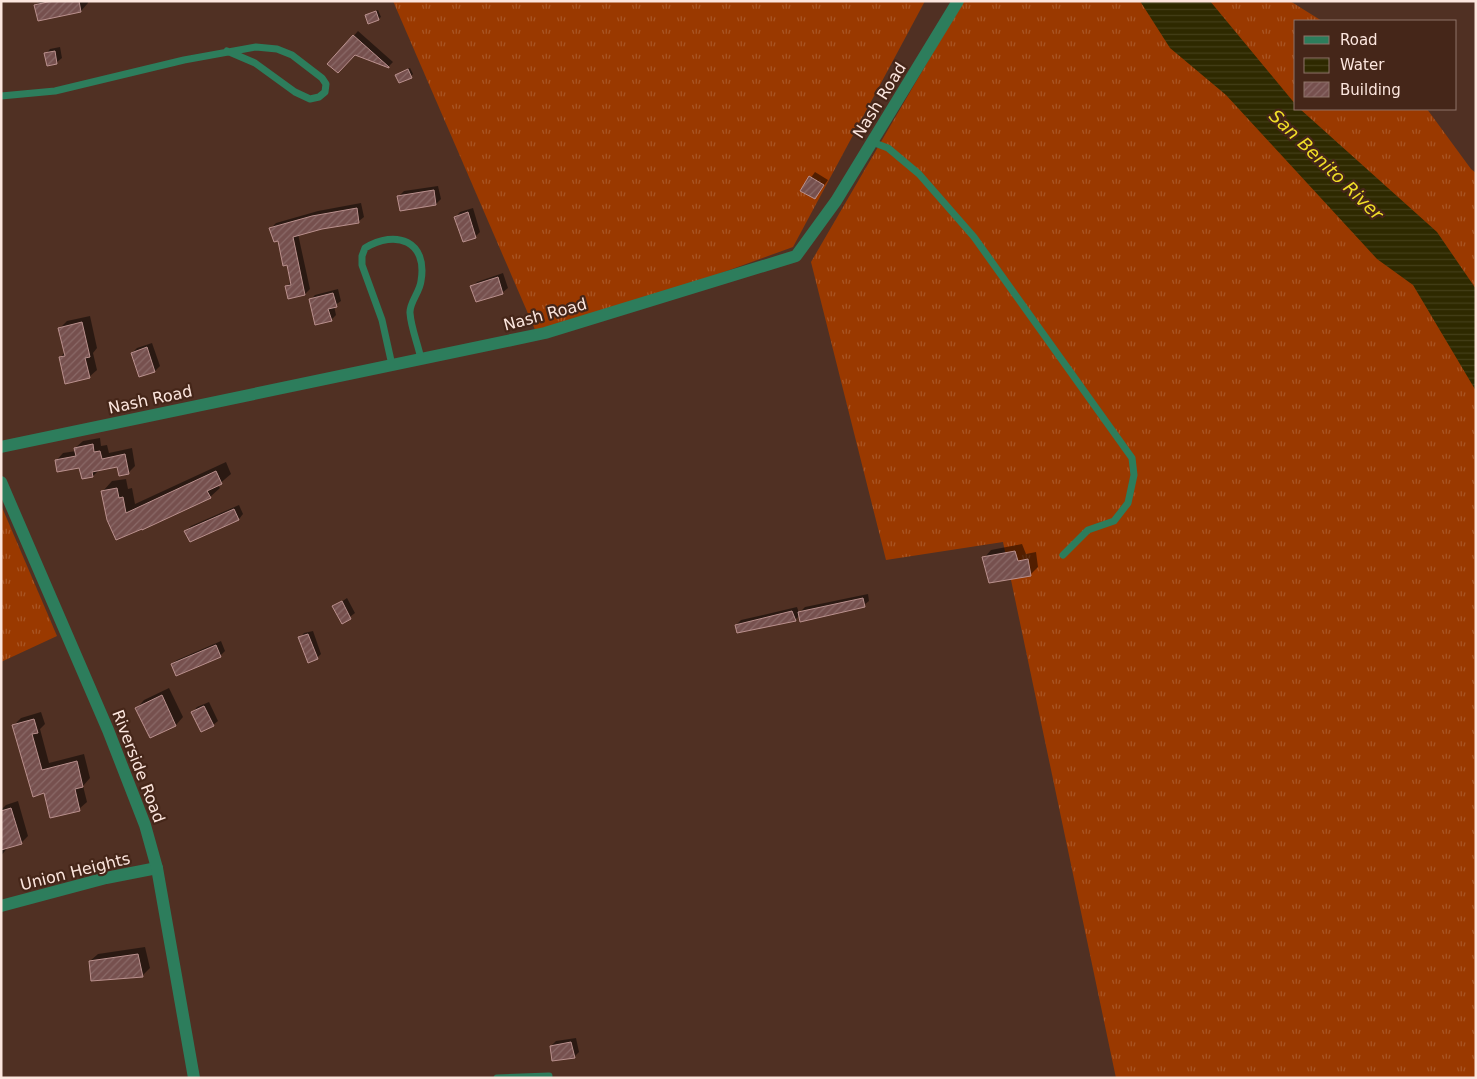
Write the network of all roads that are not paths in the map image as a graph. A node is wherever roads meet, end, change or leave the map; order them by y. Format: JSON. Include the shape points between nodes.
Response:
{"nodes":[{"id":1,"x":958,"y":1,"type":"edge"},
{"id":2,"x":227,"y":51,"type":"junction"},
{"id":3,"x":1,"y":96,"type":"edge"},
{"id":4,"x":872,"y":142,"type":"junction"},
{"id":5,"x":421,"y":359,"type":"junction"},
{"id":6,"x":392,"y":365,"type":"junction"},
{"id":7,"x":1,"y":447,"type":"edge"},
{"id":8,"x":1,"y":482,"type":"edge"},
{"id":9,"x":1063,"y":555,"type":"dead end"},
{"id":10,"x":157,"y":868,"type":"junction"},
{"id":11,"x":1,"y":906,"type":"edge"},
{"id":12,"x":549,"y":1076,"type":"dead end"},
{"id":13,"x":194,"y":1078,"type":"edge"},
{"id":14,"x":497,"y":1078,"type":"edge"}],
"edges":[{"from":1,"to":4,"type":"street","name":"Nash Road"},
{"from":2,"to":2,"type":"lane","via":[[256,47],[292,55],[322,78],[326,84],[325,92],[310,99],[295,92],[255,62]]},
{"from":2,"to":3,"type":"lane","via":[[55,91]]},
{"from":4,"to":5,"type":"street","name":"Nash Road","via":[[836,201],[796,256],[545,332]]},
{"from":4,"to":9,"type":"lane","via":[[888,148],[919,174],[974,237],[1132,458],[1134,475],[1128,503],[1114,521],[1088,530]]},
{"from":5,"to":6,"type":"street","name":"Nash Road"},
{"from":5,"to":6,"type":"lane","via":[[410,312],[421,282],[421,259],[408,242],[396,238],[381,240],[365,248],[362,265],[382,320]]},
{"from":6,"to":7,"type":"street","name":"Nash Road"},
{"from":8,"to":10,"type":"street","name":"Riverside Road","via":[[132,789]]},
{"from":10,"to":11,"type":"street","name":"Union Heights"},
{"from":10,"to":13,"type":"street","name":"Riverside Road"},
{"from":12,"to":14,"type":"lane"}]}
